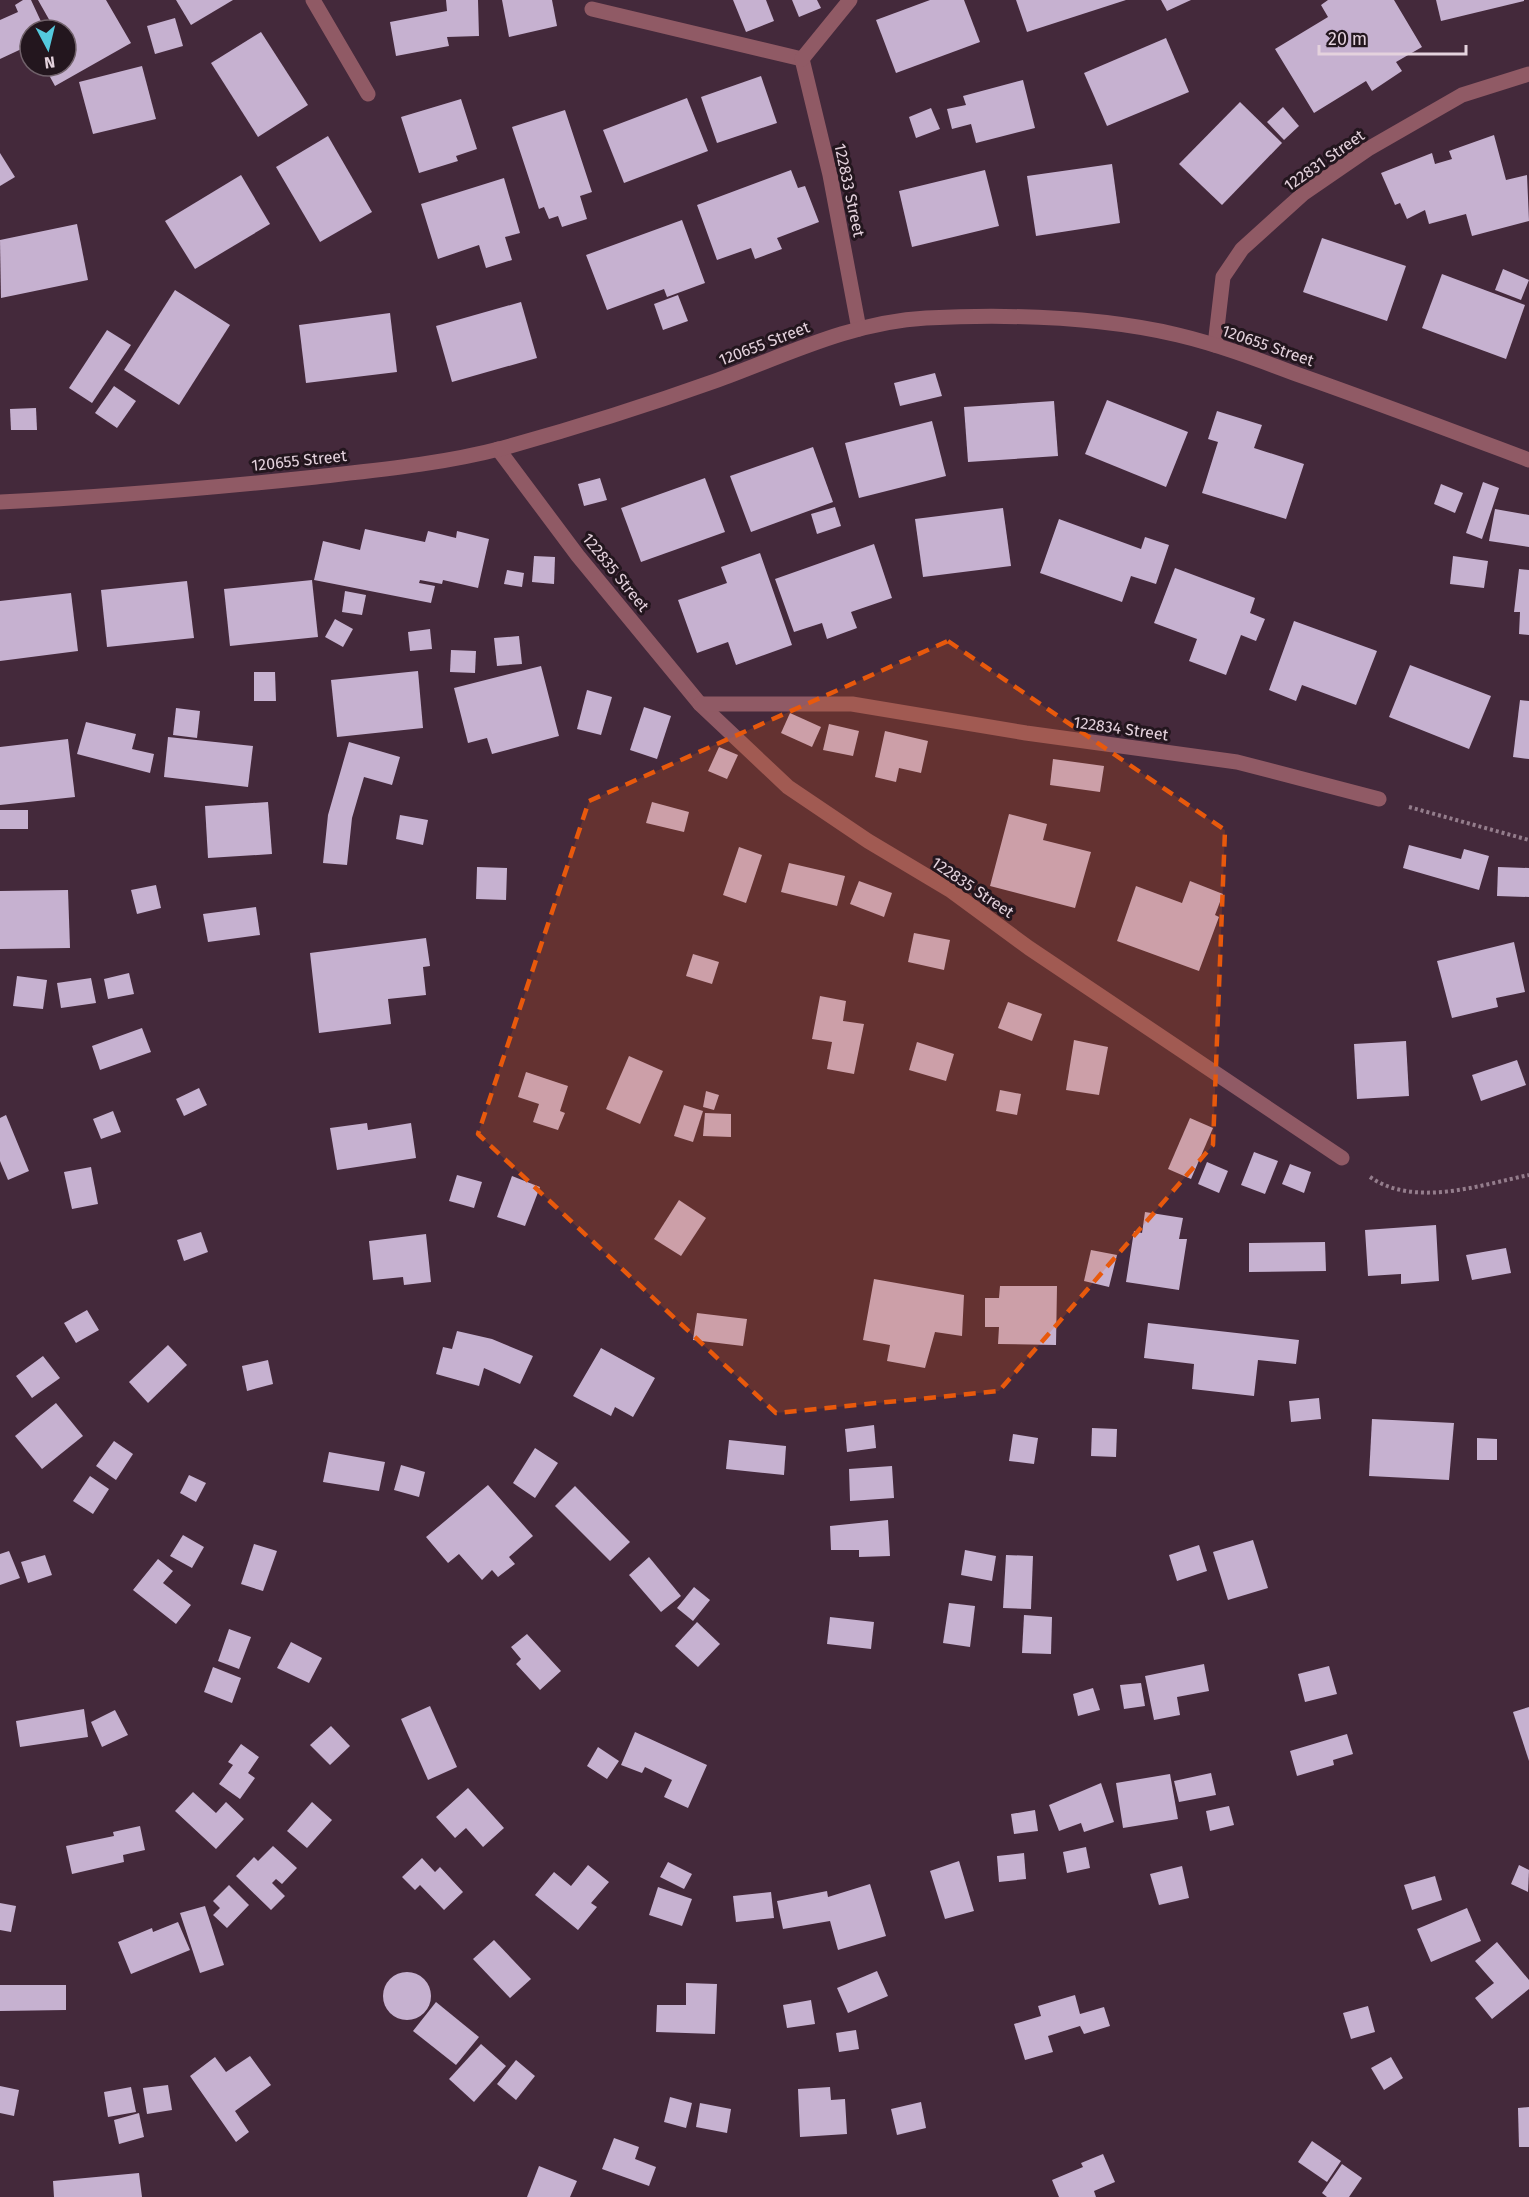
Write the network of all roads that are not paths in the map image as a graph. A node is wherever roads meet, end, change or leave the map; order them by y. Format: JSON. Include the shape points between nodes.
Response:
{"nodes":[{"id":1,"x":313,"y":0,"type":"edge"},
{"id":2,"x":850,"y":0,"type":"edge"},
{"id":3,"x":592,"y":9,"type":"dead end"},
{"id":4,"x":802,"y":59,"type":"junction"},
{"id":5,"x":1529,"y":74,"type":"edge"},
{"id":6,"x":368,"y":94,"type":"dead end"},
{"id":7,"x":859,"y":329,"type":"junction"},
{"id":8,"x":1215,"y":345,"type":"junction"},
{"id":9,"x":498,"y":449,"type":"junction"},
{"id":10,"x":1529,"y":460,"type":"edge"},
{"id":11,"x":0,"y":502,"type":"edge"},
{"id":12,"x":700,"y":704,"type":"junction"},
{"id":13,"x":1379,"y":799,"type":"road end"},
{"id":14,"x":1342,"y":1158,"type":"road end"}],
"edges":[{"from":1,"to":6,"type":"street"},
{"from":2,"to":4,"type":"street"},
{"from":3,"to":4,"type":"street"},
{"from":4,"to":7,"type":"street","name":"122833 Street","via":[[830,175]]},
{"from":5,"to":8,"type":"street","name":"122831 Street","via":[[1453,100],[1368,149],[1304,193],[1242,249],[1223,277]]},
{"from":7,"to":8,"type":"street","name":"120655 Street","via":[[922,319],[1007,317],[1098,322],[1175,334]]},
{"from":7,"to":9,"type":"street","name":"120655 Street","via":[[605,418]]},
{"from":8,"to":10,"type":"street","name":"120655 Street"},
{"from":9,"to":11,"type":"street","name":"120655 Street","via":[[410,466],[280,481]]},
{"from":9,"to":12,"type":"street","name":"122835 Street","via":[[578,556]]},
{"from":12,"to":13,"type":"street","name":"122834 Street","via":[[852,704],[1237,762]]},
{"from":12,"to":14,"type":"street","name":"122835 Street","via":[[788,788],[950,890],[1029,948]]}]}
